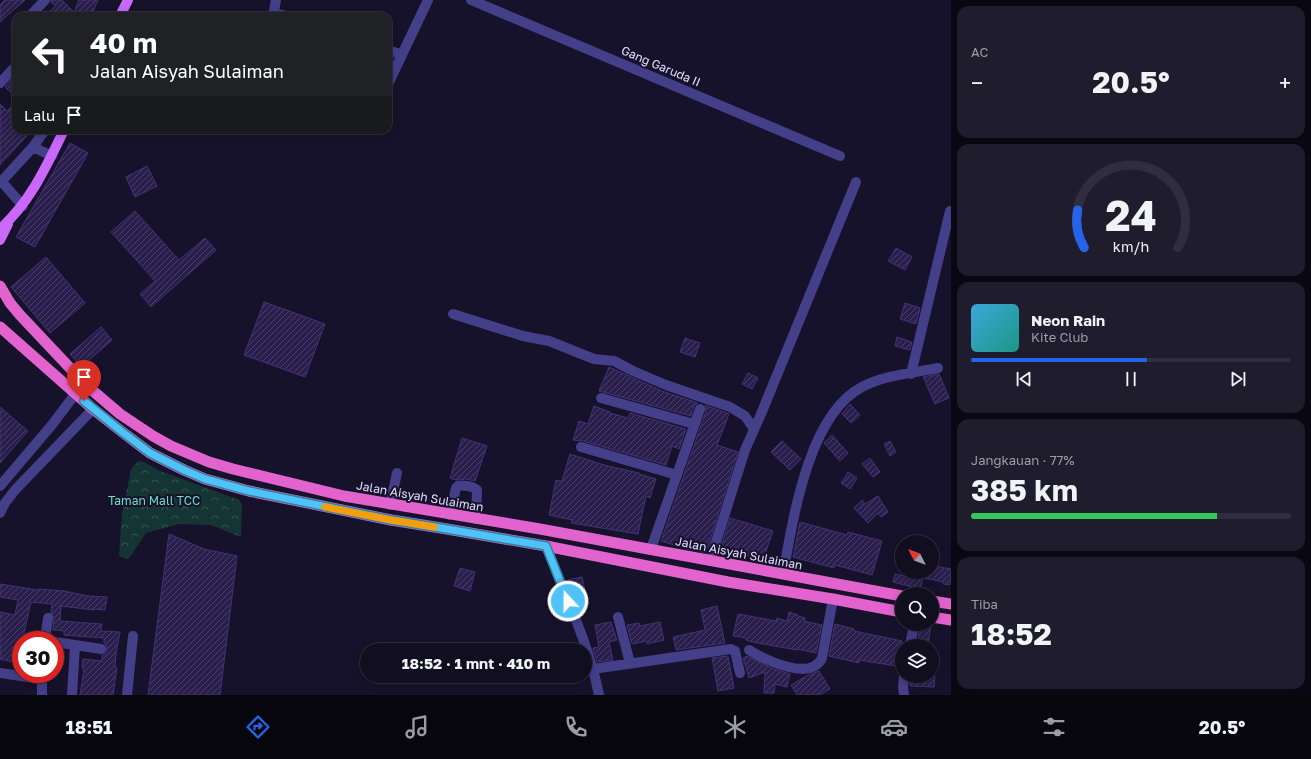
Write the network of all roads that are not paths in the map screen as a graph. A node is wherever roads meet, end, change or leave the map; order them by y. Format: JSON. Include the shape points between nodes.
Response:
{"nodes":[{"id":1,"x":45,"y":0,"type":"edge"},
{"id":2,"x":128,"y":0,"type":"edge"},
{"id":3,"x":276,"y":0,"type":"edge"},
{"id":4,"x":428,"y":0,"type":"edge"},
{"id":5,"x":471,"y":0,"type":"edge"},
{"id":6,"x":34,"y":12,"type":"edge"},
{"id":7,"x":122,"y":12,"type":"edge"},
{"id":8,"x":275,"y":12,"type":"edge"},
{"id":9,"x":392,"y":51,"type":"edge"},
{"id":10,"x":402,"y":55,"type":"junction"},
{"id":11,"x":12,"y":70,"type":"edge"},
{"id":12,"x":392,"y":76,"type":"edge"},
{"id":13,"x":0,"y":83,"type":"edge"},
{"id":14,"x":42,"y":134,"type":"edge"},
{"id":15,"x":62,"y":134,"type":"edge"},
{"id":16,"x":33,"y":148,"type":"junction"},
{"id":17,"x":52,"y":156,"type":"junction"},
{"id":18,"x":840,"y":156,"type":"dead end"},
{"id":19,"x":1,"y":182,"type":"edge"},
{"id":20,"x":856,"y":182,"type":"dead end"},
{"id":21,"x":23,"y":206,"type":"junction"},
{"id":22,"x":950,"y":211,"type":"edge"},
{"id":23,"x":11,"y":219,"type":"junction"},
{"id":24,"x":0,"y":229,"type":"edge"},
{"id":25,"x":0,"y":240,"type":"edge"},
{"id":26,"x":0,"y":286,"type":"edge"},
{"id":27,"x":453,"y":314,"type":"dead end"},
{"id":28,"x":0,"y":327,"type":"edge"},
{"id":29,"x":938,"y":368,"type":"dead end"},
{"id":30,"x":911,"y":374,"type":"junction"},
{"id":31,"x":76,"y":394,"type":"junction"},
{"id":32,"x":601,"y":398,"type":"dead end"},
{"id":33,"x":93,"y":408,"type":"junction"},
{"id":34,"x":700,"y":409,"type":"dead end"},
{"id":35,"x":694,"y":424,"type":"junction"},
{"id":36,"x":754,"y":429,"type":"junction"},
{"id":37,"x":581,"y":447,"type":"dead end"},
{"id":38,"x":398,"y":473,"type":"dead end"},
{"id":39,"x":677,"y":475,"type":"junction"},
{"id":40,"x":0,"y":486,"type":"edge"},
{"id":41,"x":344,"y":496,"type":"junction"},
{"id":42,"x":390,"y":505,"type":"junction"},
{"id":43,"x":342,"y":510,"type":"junction"},
{"id":44,"x":0,"y":512,"type":"edge"},
{"id":45,"x":450,"y":515,"type":"junction"},
{"id":46,"x":476,"y":519,"type":"junction"},
{"id":47,"x":546,"y":546,"type":"junction"},
{"id":48,"x":651,"y":549,"type":"junction"},
{"id":49,"x":710,"y":561,"type":"junction"},
{"id":50,"x":783,"y":574,"type":"junction"},
{"id":51,"x":895,"y":595,"type":"edge"},
{"id":52,"x":833,"y":599,"type":"junction"},
{"id":53,"x":939,"y":602,"type":"edge"},
{"id":54,"x":951,"y":604,"type":"edge"},
{"id":55,"x":895,"y":611,"type":"edge"},
{"id":56,"x":618,"y":617,"type":"dead end"},
{"id":57,"x":48,"y":618,"type":"dead end"},
{"id":58,"x":939,"y":618,"type":"edge"},
{"id":59,"x":951,"y":620,"type":"edge"},
{"id":60,"x":46,"y":631,"type":"edge"},
{"id":61,"x":133,"y":636,"type":"dead end"},
{"id":62,"x":64,"y":644,"type":"edge"},
{"id":63,"x":75,"y":646,"type":"junction"},
{"id":64,"x":101,"y":649,"type":"dead end"},
{"id":65,"x":749,"y":650,"type":"dead end"},
{"id":66,"x":630,"y":663,"type":"junction"},
{"id":67,"x":593,"y":669,"type":"junction"},
{"id":68,"x":740,"y":673,"type":"dead end"},
{"id":69,"x":0,"y":674,"type":"edge"},
{"id":70,"x":12,"y":675,"type":"edge"},
{"id":71,"x":42,"y":683,"type":"edge"},
{"id":72,"x":903,"y":683,"type":"edge"},
{"id":73,"x":42,"y":695,"type":"edge"},
{"id":74,"x":72,"y":695,"type":"edge"},
{"id":75,"x":127,"y":695,"type":"edge"},
{"id":76,"x":599,"y":695,"type":"edge"},
{"id":77,"x":904,"y":695,"type":"edge"}],
"edges":[{"from":1,"to":6,"type":"street"},
{"from":2,"to":7,"type":"main road"},
{"from":3,"to":8,"type":"street"},
{"from":4,"to":10,"type":"street"},
{"from":5,"to":18,"type":"street","name":"Gang Garuda II"},
{"from":9,"to":10,"type":"street"},
{"from":10,"to":12,"type":"street"},
{"from":11,"to":13,"type":"street"},
{"from":14,"to":16,"type":"street"},
{"from":15,"to":17,"type":"main road"},
{"from":16,"to":17,"type":"street"},
{"from":16,"to":19,"type":"street"},
{"from":17,"to":21,"type":"main road"},
{"from":19,"to":21,"type":"street"},
{"from":20,"to":36,"type":"street"},
{"from":21,"to":23,"type":"main road"},
{"from":22,"to":30,"type":"street"},
{"from":23,"to":24,"type":"main road"},
{"from":23,"to":25,"type":"main road"},
{"from":26,"to":41,"type":"highway","name":"Jalan Aisyah Sulaiman","via":[[20,315],[86,385],[153,436],[189,454],[233,469]]},
{"from":27,"to":36,"type":"street","via":[[523,336],[549,341],[594,359],[614,361],[633,372],[730,407],[746,416]]},
{"from":28,"to":31,"type":"highway"},
{"from":29,"to":30,"type":"street"},
{"from":30,"to":50,"type":"street","via":[[880,380],[860,388],[836,409],[817,442],[808,466],[795,511]]},
{"from":31,"to":33,"type":"highway"},
{"from":31,"to":40,"type":"street"},
{"from":32,"to":35,"type":"street"},
{"from":33,"to":43,"type":"highway","via":[[150,453],[205,479]]},
{"from":33,"to":44,"type":"street","via":[[15,490]]},
{"from":34,"to":35,"type":"street"},
{"from":35,"to":39,"type":"street"},
{"from":36,"to":49,"type":"street"},
{"from":37,"to":39,"type":"street"},
{"from":38,"to":42,"type":"street"},
{"from":39,"to":48,"type":"street"},
{"from":41,"to":42,"type":"highway","name":"Jalan Aisyah Sulaiman"},
{"from":41,"to":43,"type":"highway"},
{"from":42,"to":45,"type":"highway","name":"Jalan Aisyah Sulaiman"},
{"from":43,"to":47,"type":"highway"},
{"from":45,"to":46,"type":"highway","name":"Jalan Aisyah Sulaiman"},
{"from":45,"to":46,"type":"street","via":[[456,488],[461,485],[477,490]]},
{"from":46,"to":48,"type":"highway","name":"Jalan Aisyah Sulaiman"},
{"from":47,"to":52,"type":"highway","via":[[728,582]]},
{"from":47,"to":67,"type":"street"},
{"from":48,"to":49,"type":"highway","name":"Jalan Aisyah Sulaiman"},
{"from":49,"to":50,"type":"highway","name":"Jalan Aisyah Sulaiman"},
{"from":50,"to":51,"type":"highway","name":"Jalan Aisyah Sulaiman"},
{"from":52,"to":55,"type":"highway"},
{"from":52,"to":65,"type":"street","via":[[822,658],[818,665],[809,669],[794,668],[765,659]]},
{"from":53,"to":54,"type":"highway"},
{"from":56,"to":66,"type":"street"},
{"from":57,"to":60,"type":"street"},
{"from":58,"to":59,"type":"highway"},
{"from":61,"to":75,"type":"street"},
{"from":62,"to":63,"type":"street"},
{"from":63,"to":64,"type":"street"},
{"from":63,"to":74,"type":"street"},
{"from":66,"to":67,"type":"street"},
{"from":66,"to":68,"type":"street","via":[[731,649],[735,651]]},
{"from":67,"to":76,"type":"street"},
{"from":69,"to":70,"type":"street"},
{"from":71,"to":73,"type":"street"},
{"from":72,"to":77,"type":"street"}]}
